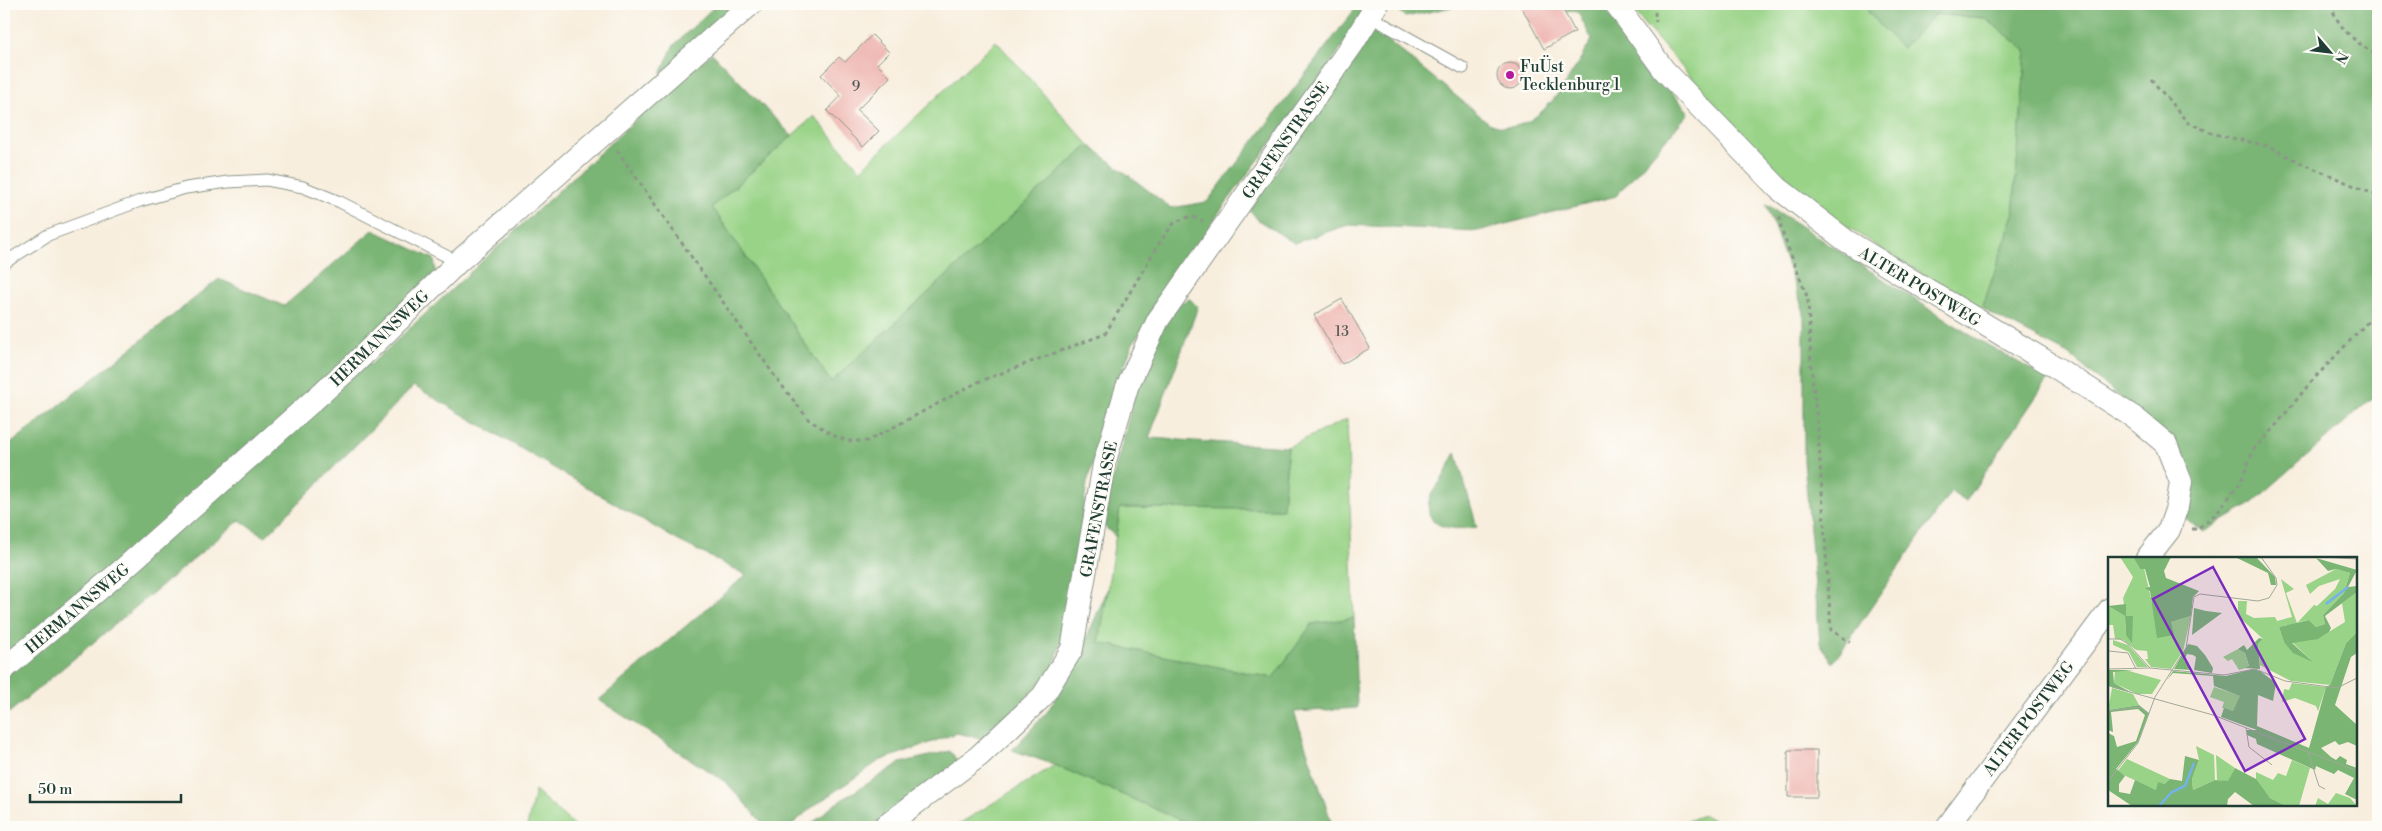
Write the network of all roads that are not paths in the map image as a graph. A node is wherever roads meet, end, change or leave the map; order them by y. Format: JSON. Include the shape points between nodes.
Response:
{"nodes":[{"id":1,"x":752,"y":4,"type":"edge"},
{"id":2,"x":1616,"y":4,"type":"edge"},
{"id":3,"x":1373,"y":10,"type":"edge"},
{"id":4,"x":1463,"y":68,"type":"dead end"},
{"id":5,"x":458,"y":262,"type":"junction"},
{"id":6,"x":4,"y":263,"type":"edge"},
{"id":7,"x":2148,"y":557,"type":"edge"},
{"id":8,"x":2108,"y":612,"type":"edge"},
{"id":9,"x":4,"y":669,"type":"edge"},
{"id":10,"x":884,"y":827,"type":"edge"},
{"id":11,"x":1947,"y":827,"type":"edge"}],
"edges":[{"from":1,"to":5,"type":"street","name":"HERMANNSWEG"},
{"from":2,"to":7,"type":"street","name":"ALTER POSTWEG","via":[[1664,70],[1778,188],[1845,240],[2052,365],[2135,418],[2166,444],[2181,482],[2177,507],[2168,530]]},
{"from":3,"to":4,"type":"lane"},
{"from":3,"to":10,"type":"street","name":"GRAFENSTRASSE","via":[[1352,45],[1158,320],[1127,387],[1104,464],[1072,648],[1044,696],[979,756]]},
{"from":5,"to":6,"type":"lane","via":[[340,202],[302,187],[267,180],[194,187],[140,201],[48,235]]},
{"from":5,"to":9,"type":"street","name":"HERMANNSWEG","via":[[351,367],[122,570]]},
{"from":8,"to":11,"type":"street","name":"ALTER POSTWEG"}]}
